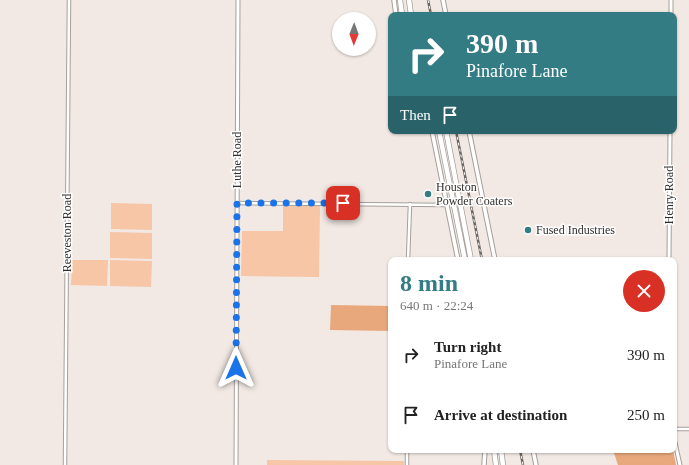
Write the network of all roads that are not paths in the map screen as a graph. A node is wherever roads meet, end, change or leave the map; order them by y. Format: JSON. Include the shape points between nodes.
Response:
{"nodes":[{"id":1,"x":69,"y":0,"type":"edge"},
{"id":2,"x":238,"y":0,"type":"edge"},
{"id":3,"x":394,"y":0,"type":"edge"},
{"id":4,"x":400,"y":0,"type":"edge"},
{"id":5,"x":409,"y":0,"type":"edge"},
{"id":6,"x":443,"y":0,"type":"edge"},
{"id":7,"x":671,"y":0,"type":"edge"},
{"id":8,"x":396,"y":12,"type":"edge"},
{"id":9,"x":402,"y":12,"type":"edge"},
{"id":10,"x":411,"y":12,"type":"edge"},
{"id":11,"x":445,"y":12,"type":"edge"},
{"id":12,"x":671,"y":12,"type":"edge"},
{"id":13,"x":433,"y":134,"type":"edge"},
{"id":14,"x":440,"y":134,"type":"edge"},
{"id":15,"x":447,"y":134,"type":"edge"},
{"id":16,"x":470,"y":134,"type":"edge"},
{"id":17,"x":670,"y":134,"type":"edge"},
{"id":18,"x":237,"y":203,"type":"junction"},
{"id":19,"x":410,"y":204,"type":"junction"},
{"id":20,"x":448,"y":205,"type":"junction"},
{"id":21,"x":408,"y":257,"type":"edge"},
{"id":22,"x":457,"y":257,"type":"edge"},
{"id":23,"x":464,"y":257,"type":"edge"},
{"id":24,"x":470,"y":257,"type":"edge"},
{"id":25,"x":494,"y":257,"type":"edge"},
{"id":26,"x":669,"y":257,"type":"edge"},
{"id":27,"x":677,"y":429,"type":"edge"},
{"id":28,"x":689,"y":429,"type":"edge"},
{"id":29,"x":677,"y":452,"type":"edge"},
{"id":30,"x":407,"y":453,"type":"edge"},
{"id":31,"x":485,"y":453,"type":"edge"},
{"id":32,"x":494,"y":453,"type":"edge"},
{"id":33,"x":501,"y":453,"type":"edge"},
{"id":34,"x":533,"y":453,"type":"edge"},
{"id":35,"x":65,"y":465,"type":"edge"},
{"id":36,"x":236,"y":465,"type":"edge"},
{"id":37,"x":407,"y":465,"type":"edge"},
{"id":38,"x":484,"y":465,"type":"edge"},
{"id":39,"x":496,"y":465,"type":"edge"},
{"id":40,"x":503,"y":465,"type":"edge"},
{"id":41,"x":536,"y":465,"type":"edge"},
{"id":42,"x":680,"y":465,"type":"edge"}],
"edges":[{"from":1,"to":35,"type":"street","name":"Reeveston Road"},
{"from":2,"to":18,"type":"street","name":"Luthe Road"},
{"from":3,"to":8,"type":"main road"},
{"from":4,"to":9,"type":"highway"},
{"from":5,"to":10,"type":"highway"},
{"from":6,"to":11,"type":"main road"},
{"from":7,"to":12,"type":"street"},
{"from":13,"to":20,"type":"main road"},
{"from":14,"to":23,"type":"highway"},
{"from":15,"to":24,"type":"highway"},
{"from":16,"to":25,"type":"main road"},
{"from":17,"to":26,"type":"street","name":"Henry Road"},
{"from":18,"to":19,"type":"street"},
{"from":18,"to":36,"type":"street","name":"Luthe Road"},
{"from":19,"to":20,"type":"street"},
{"from":19,"to":21,"type":"street"},
{"from":20,"to":22,"type":"main road"},
{"from":27,"to":28,"type":"street"},
{"from":29,"to":42,"type":"street"},
{"from":30,"to":37,"type":"street"},
{"from":31,"to":38,"type":"main road"},
{"from":32,"to":39,"type":"highway"},
{"from":33,"to":40,"type":"highway"},
{"from":34,"to":41,"type":"main road"}]}
